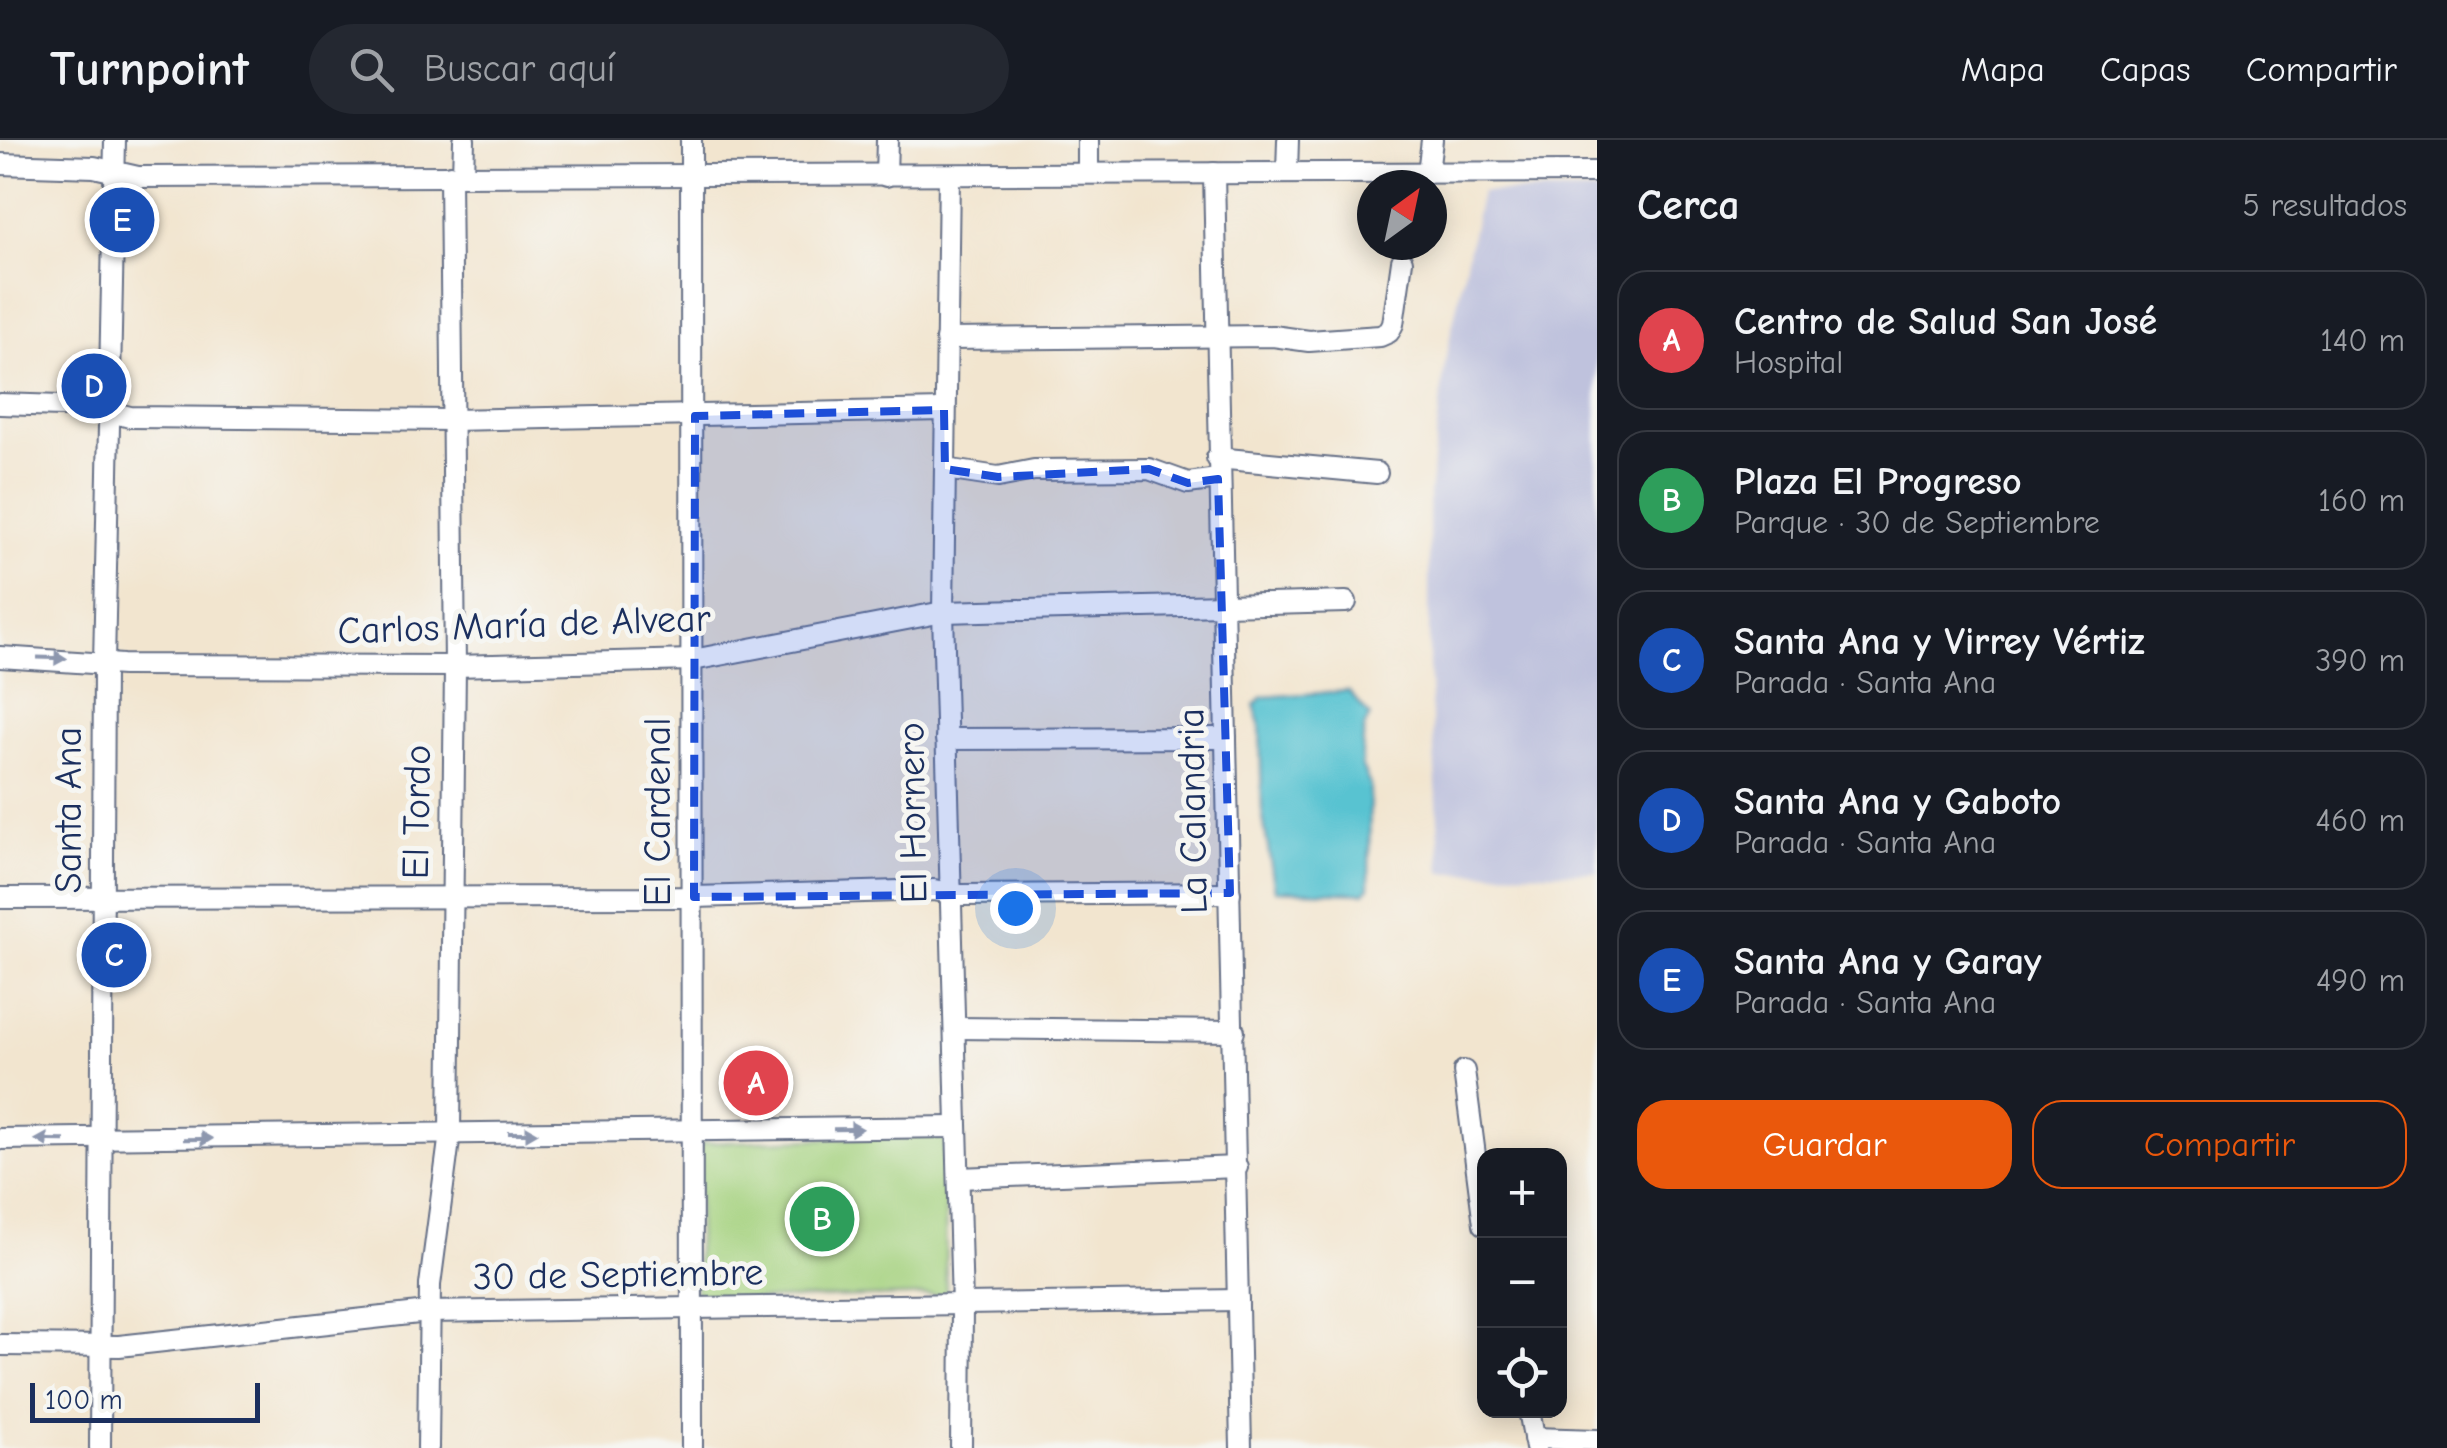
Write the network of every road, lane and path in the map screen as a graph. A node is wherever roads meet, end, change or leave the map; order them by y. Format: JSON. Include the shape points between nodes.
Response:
{"nodes":[{"id":1,"x":115,"y":140,"type":"edge"},
{"id":2,"x":464,"y":140,"type":"edge"},
{"id":3,"x":691,"y":140,"type":"edge"},
{"id":4,"x":887,"y":140,"type":"edge"},
{"id":5,"x":1088,"y":140,"type":"edge"},
{"id":6,"x":1288,"y":140,"type":"edge"},
{"id":7,"x":1432,"y":140,"type":"edge"},
{"id":8,"x":0,"y":164,"type":"edge"},
{"id":9,"x":1428,"y":170,"type":"edge"},
{"id":10,"x":115,"y":172,"type":"junction"},
{"id":11,"x":1088,"y":172,"type":"junction"},
{"id":12,"x":1287,"y":172,"type":"junction"},
{"id":13,"x":1357,"y":172,"type":"edge"},
{"id":14,"x":1597,"y":172,"type":"edge"},
{"id":15,"x":1214,"y":173,"type":"junction"},
{"id":16,"x":1447,"y":173,"type":"edge"},
{"id":17,"x":457,"y":175,"type":"junction"},
{"id":18,"x":692,"y":176,"type":"junction"},
{"id":19,"x":886,"y":176,"type":"junction"},
{"id":20,"x":950,"y":176,"type":"junction"},
{"id":21,"x":1402,"y":260,"type":"dead end"},
{"id":22,"x":946,"y":339,"type":"junction"},
{"id":23,"x":1215,"y":339,"type":"junction"},
{"id":24,"x":0,"y":404,"type":"edge"},
{"id":25,"x":944,"y":410,"type":"junction"},
{"id":26,"x":112,"y":413,"type":"junction"},
{"id":27,"x":694,"y":416,"type":"junction"},
{"id":28,"x":452,"y":420,"type":"junction"},
{"id":29,"x":1218,"y":468,"type":"junction"},
{"id":30,"x":945,"y":469,"type":"junction"},
{"id":31,"x":1378,"y":473,"type":"dead end"},
{"id":32,"x":1346,"y":602,"type":"dead end"},
{"id":33,"x":1225,"y":604,"type":"junction"},
{"id":34,"x":942,"y":612,"type":"junction"},
{"id":35,"x":0,"y":657,"type":"edge"},
{"id":36,"x":693,"y":660,"type":"junction"},
{"id":37,"x":104,"y":664,"type":"junction"},
{"id":38,"x":455,"y":666,"type":"junction"},
{"id":39,"x":1226,"y":738,"type":"junction"},
{"id":40,"x":946,"y":739,"type":"junction"},
{"id":41,"x":950,"y":892,"type":"junction"},
{"id":42,"x":1230,"y":892,"type":"junction"},
{"id":43,"x":450,"y":897,"type":"junction"},
{"id":44,"x":694,"y":897,"type":"junction"},
{"id":45,"x":0,"y":898,"type":"edge"},
{"id":46,"x":103,"y":901,"type":"junction"},
{"id":47,"x":955,"y":1028,"type":"junction"},
{"id":48,"x":1234,"y":1030,"type":"junction"},
{"id":49,"x":1464,"y":1071,"type":"dead end"},
{"id":50,"x":956,"y":1127,"type":"junction"},
{"id":51,"x":691,"y":1132,"type":"junction"},
{"id":52,"x":450,"y":1134,"type":"junction"},
{"id":53,"x":0,"y":1139,"type":"edge"},
{"id":54,"x":100,"y":1141,"type":"junction"},
{"id":55,"x":1237,"y":1167,"type":"junction"},
{"id":56,"x":1477,"y":1170,"type":"edge"},
{"id":57,"x":959,"y":1178,"type":"junction"},
{"id":58,"x":1238,"y":1300,"type":"junction"},
{"id":59,"x":962,"y":1307,"type":"junction"},
{"id":60,"x":690,"y":1308,"type":"junction"},
{"id":61,"x":428,"y":1312,"type":"junction"},
{"id":62,"x":0,"y":1345,"type":"edge"},
{"id":63,"x":101,"y":1346,"type":"junction"},
{"id":64,"x":1530,"y":1418,"type":"edge"},
{"id":65,"x":1597,"y":1440,"type":"edge"},
{"id":66,"x":1535,"y":1443,"type":"edge"},
{"id":67,"x":100,"y":1448,"type":"edge"},
{"id":68,"x":428,"y":1448,"type":"edge"},
{"id":69,"x":692,"y":1448,"type":"edge"},
{"id":70,"x":961,"y":1448,"type":"edge"},
{"id":71,"x":1242,"y":1448,"type":"edge"}],
"edges":[{"from":1,"to":10,"type":"street","name":"Santa Ana"},
{"from":2,"to":17,"type":"street","name":"El Tordo"},
{"from":3,"to":18,"type":"street","name":"El Cardenal"},
{"from":4,"to":19,"type":"street"},
{"from":5,"to":11,"type":"street"},
{"from":6,"to":12,"type":"street"},
{"from":7,"to":9,"type":"street"},
{"from":8,"to":10,"type":"street"},
{"from":10,"to":17,"type":"street"},
{"from":10,"to":26,"type":"street","name":"Santa Ana"},
{"from":11,"to":15,"type":"street"},
{"from":11,"to":20,"type":"street"},
{"from":12,"to":13,"type":"street"},
{"from":12,"to":15,"type":"street"},
{"from":14,"to":16,"type":"street"},
{"from":15,"to":23,"type":"street","name":"La Calandria"},
{"from":17,"to":18,"type":"street"},
{"from":17,"to":28,"type":"street","name":"El Tordo"},
{"from":18,"to":19,"type":"street"},
{"from":18,"to":27,"type":"street","name":"El Cardenal"},
{"from":19,"to":20,"type":"street"},
{"from":20,"to":22,"type":"street","name":"El Hornero"},
{"from":21,"to":23,"type":"street","via":[[1393,324],[1380,336]]},
{"from":22,"to":23,"type":"street"},
{"from":22,"to":25,"type":"street","name":"El Hornero"},
{"from":23,"to":29,"type":"street","name":"La Calandria"},
{"from":24,"to":26,"type":"street"},
{"from":25,"to":27,"type":"street"},
{"from":25,"to":30,"type":"street","name":"El Hornero"},
{"from":26,"to":28,"type":"street"},
{"from":26,"to":37,"type":"street","name":"Santa Ana"},
{"from":27,"to":28,"type":"street"},
{"from":27,"to":36,"type":"street","name":"El Cardenal"},
{"from":28,"to":38,"type":"street","name":"El Tordo"},
{"from":29,"to":30,"type":"street","via":[[1188,483],[1149,469],[1034,470],[998,477]]},
{"from":29,"to":31,"type":"street"},
{"from":29,"to":33,"type":"street","name":"La Calandria"},
{"from":30,"to":34,"type":"street","name":"El Hornero"},
{"from":32,"to":33,"type":"street","name":"Carlos María de Alvear"},
{"from":33,"to":34,"type":"street","name":"Carlos María de Alvear"},
{"from":33,"to":39,"type":"street","name":"La Calandria"},
{"from":34,"to":36,"type":"street","name":"Carlos María de Alvear"},
{"from":34,"to":40,"type":"street","name":"El Hornero"},
{"from":35,"to":37,"type":"street","name":"Carlos María de Alvear","one_way":true},
{"from":36,"to":38,"type":"street","name":"Carlos María de Alvear"},
{"from":36,"to":44,"type":"street","name":"El Cardenal"},
{"from":37,"to":38,"type":"street","name":"Carlos María de Alvear"},
{"from":37,"to":46,"type":"street","name":"Santa Ana"},
{"from":38,"to":43,"type":"street","name":"El Tordo"},
{"from":39,"to":40,"type":"street"},
{"from":39,"to":42,"type":"street","name":"La Calandria"},
{"from":40,"to":41,"type":"street","name":"El Hornero"},
{"from":41,"to":42,"type":"street"},
{"from":41,"to":44,"type":"street"},
{"from":41,"to":47,"type":"street","name":"El Hornero"},
{"from":42,"to":48,"type":"street","name":"La Calandria"},
{"from":43,"to":44,"type":"street"},
{"from":43,"to":46,"type":"street"},
{"from":43,"to":52,"type":"street","name":"El Tordo"},
{"from":44,"to":51,"type":"street","name":"El Cardenal"},
{"from":45,"to":46,"type":"street"},
{"from":46,"to":54,"type":"street","name":"Santa Ana"},
{"from":47,"to":48,"type":"street"},
{"from":47,"to":50,"type":"street","name":"El Hornero"},
{"from":48,"to":55,"type":"street","name":"La Calandria"},
{"from":49,"to":56,"type":"street"},
{"from":51,"to":50,"type":"street","one_way":true},
{"from":50,"to":57,"type":"street","name":"El Hornero"},
{"from":52,"to":51,"type":"street","one_way":true},
{"from":51,"to":60,"type":"street","name":"El Cardenal"},
{"from":54,"to":52,"type":"street","one_way":true},
{"from":52,"to":61,"type":"street","name":"El Tordo"},
{"from":54,"to":53,"type":"street","one_way":true},
{"from":54,"to":63,"type":"street","name":"Santa Ana"},
{"from":55,"to":57,"type":"street"},
{"from":55,"to":58,"type":"street","name":"La Calandria"},
{"from":57,"to":59,"type":"street","name":"El Hornero"},
{"from":58,"to":59,"type":"street","name":"30 de Septiembre"},
{"from":58,"to":71,"type":"street","name":"La Calandria"},
{"from":59,"to":60,"type":"street","name":"30 de Septiembre"},
{"from":59,"to":70,"type":"street","name":"El Hornero"},
{"from":60,"to":61,"type":"street","name":"30 de Septiembre"},
{"from":60,"to":69,"type":"street","name":"El Cardenal"},
{"from":61,"to":63,"type":"street","name":"30 de Septiembre"},
{"from":61,"to":68,"type":"street","name":"El Tordo"},
{"from":62,"to":63,"type":"street","name":"30 de Septiembre"},
{"from":63,"to":67,"type":"street","name":"Santa Ana"},
{"from":64,"to":66,"type":"street"},
{"from":65,"to":66,"type":"street"}]}
